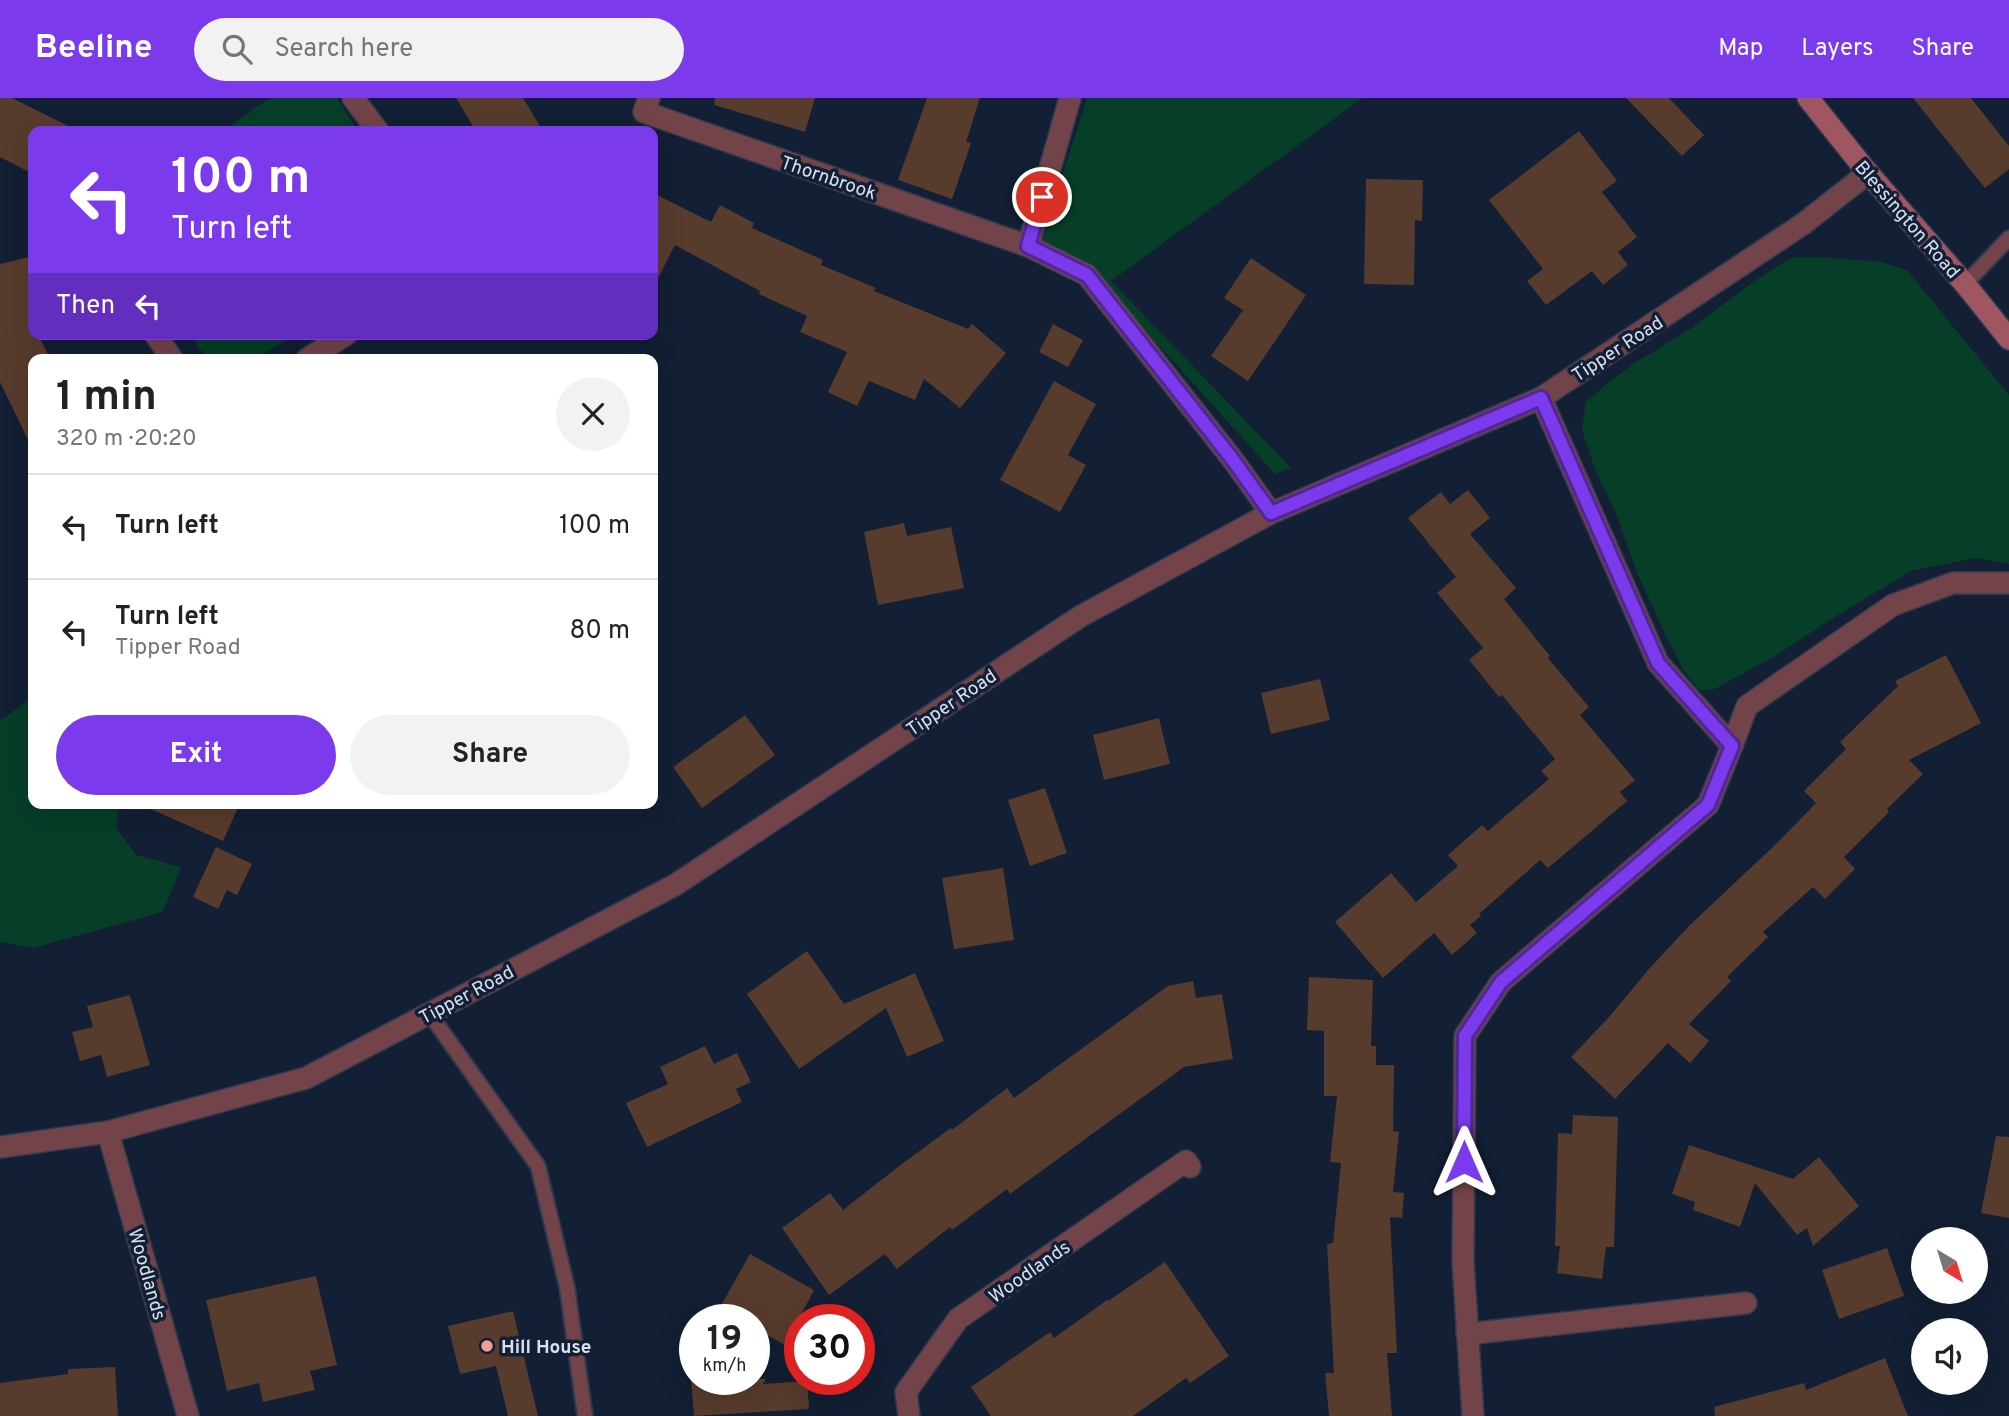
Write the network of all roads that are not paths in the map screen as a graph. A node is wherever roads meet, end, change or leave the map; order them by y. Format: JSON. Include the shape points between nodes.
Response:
{"nodes":[{"id":1,"x":353,"y":98,"type":"edge"},
{"id":2,"x":649,"y":98,"type":"edge"},
{"id":3,"x":1070,"y":98,"type":"edge"},
{"id":4,"x":1808,"y":98,"type":"edge"},
{"id":5,"x":374,"y":126,"type":"edge"},
{"id":6,"x":1868,"y":173,"type":"junction"},
{"id":7,"x":2009,"y":238,"type":"edge"},
{"id":8,"x":1028,"y":246,"type":"junction"},
{"id":9,"x":1965,"y":284,"type":"junction"},
{"id":10,"x":2009,"y":339,"type":"edge"},
{"id":11,"x":337,"y":340,"type":"edge"},
{"id":12,"x":315,"y":354,"type":"edge"},
{"id":13,"x":1541,"y":398,"type":"junction"},
{"id":14,"x":1271,"y":513,"type":"junction"},
{"id":15,"x":2009,"y":583,"type":"edge"},
{"id":16,"x":1732,"y":746,"type":"junction"},
{"id":17,"x":429,"y":1013,"type":"junction"},
{"id":18,"x":108,"y":1132,"type":"junction"},
{"id":19,"x":0,"y":1147,"type":"edge"},
{"id":20,"x":1190,"y":1167,"type":"dead end"},
{"id":21,"x":1746,"y":1303,"type":"dead end"},
{"id":22,"x":1467,"y":1334,"type":"junction"},
{"id":23,"x":188,"y":1416,"type":"edge"},
{"id":24,"x":585,"y":1416,"type":"edge"},
{"id":25,"x":909,"y":1416,"type":"edge"},
{"id":26,"x":1473,"y":1416,"type":"edge"}],
"edges":[{"from":1,"to":5,"type":"street"},
{"from":2,"to":8,"type":"street","name":"Thornbrook","via":[[644,112]]},
{"from":3,"to":8,"type":"street"},
{"from":4,"to":6,"type":"main road","name":"Blessington Road"},
{"from":6,"to":9,"type":"main road","name":"Blessington Road"},
{"from":6,"to":13,"type":"street","name":"Tipper Road","via":[[1803,224]]},
{"from":7,"to":9,"type":"lane"},
{"from":8,"to":14,"type":"street","name":"Thornbrook","via":[[1087,275]]},
{"from":9,"to":10,"type":"main road","name":"Blessington Road"},
{"from":11,"to":12,"type":"street"},
{"from":13,"to":14,"type":"street","name":"Tipper Road"},
{"from":13,"to":16,"type":"street","via":[[1658,663]]},
{"from":14,"to":17,"type":"street","name":"Tipper Road","via":[[1081,616],[675,885]]},
{"from":15,"to":16,"type":"street","via":[[1954,583],[1893,605],[1747,706]]},
{"from":16,"to":22,"type":"street","via":[[1708,805],[1501,982],[1465,1036],[1463,1262]]},
{"from":17,"to":18,"type":"street","name":"Tipper Road","via":[[306,1078]]},
{"from":17,"to":24,"type":"lane","via":[[538,1166],[567,1287]]},
{"from":18,"to":19,"type":"street","name":"Tipper Road"},
{"from":18,"to":23,"type":"street","name":"Woodlands"},
{"from":20,"to":25,"type":"street","name":"Woodlands","via":[[1186,1161],[958,1319],[906,1392]]},
{"from":21,"to":22,"type":"street"},
{"from":22,"to":26,"type":"street"}]}
